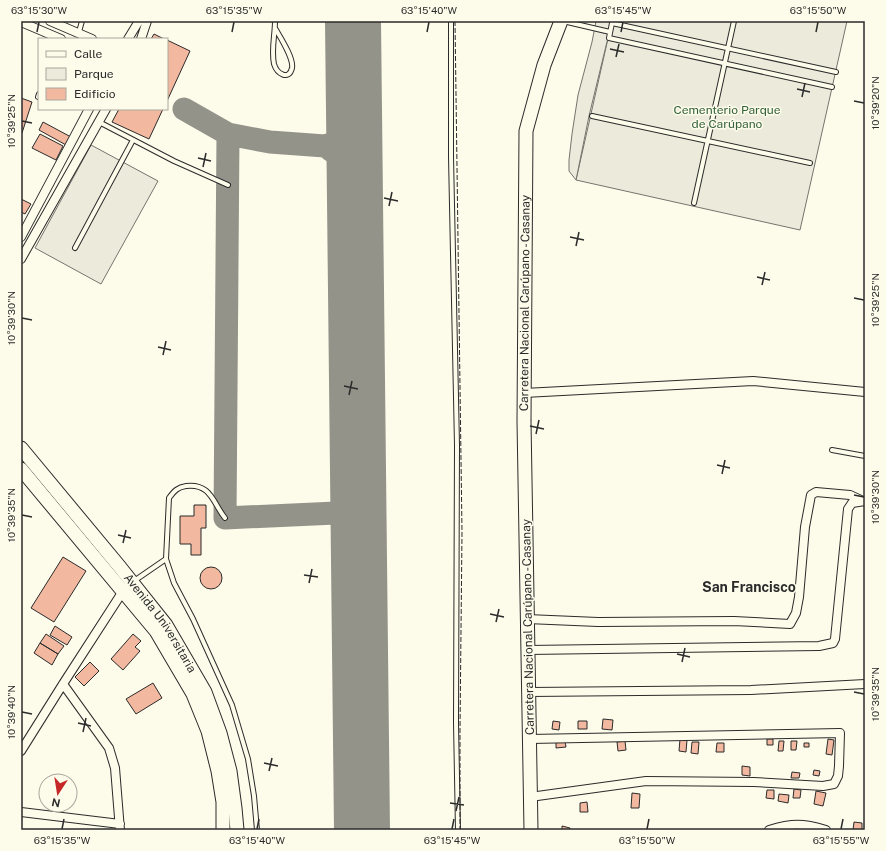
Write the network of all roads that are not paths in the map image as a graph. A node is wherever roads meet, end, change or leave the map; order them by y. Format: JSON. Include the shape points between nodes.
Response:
{"nodes":[{"id":1,"x":50,"y":21,"type":"edge"},
{"id":2,"x":82,"y":21,"type":"edge"},
{"id":3,"x":138,"y":21,"type":"edge"},
{"id":4,"x":147,"y":21,"type":"edge"},
{"id":5,"x":275,"y":21,"type":"edge"},
{"id":6,"x":451,"y":21,"type":"edge"},
{"id":7,"x":561,"y":21,"type":"edge"},
{"id":8,"x":734,"y":21,"type":"edge"},
{"id":9,"x":21,"y":22,"type":"edge"},
{"id":10,"x":275,"y":28,"type":"junction"},
{"id":11,"x":78,"y":32,"type":"junction"},
{"id":12,"x":610,"y":32,"type":"junction"},
{"id":13,"x":59,"y":38,"type":"edge"},
{"id":14,"x":90,"y":38,"type":"edge"},
{"id":15,"x":129,"y":38,"type":"edge"},
{"id":16,"x":141,"y":38,"type":"edge"},
{"id":17,"x":728,"y":49,"type":"junction"},
{"id":18,"x":725,"y":63,"type":"junction"},
{"id":19,"x":836,"y":72,"type":"dead end"},
{"id":20,"x":832,"y":87,"type":"dead end"},
{"id":21,"x":105,"y":110,"type":"edge"},
{"id":22,"x":88,"y":112,"type":"edge"},
{"id":23,"x":592,"y":116,"type":"dead end"},
{"id":24,"x":99,"y":122,"type":"junction"},
{"id":25,"x":133,"y":140,"type":"junction"},
{"id":26,"x":708,"y":141,"type":"junction"},
{"id":27,"x":810,"y":163,"type":"dead end"},
{"id":28,"x":228,"y":185,"type":"dead end"},
{"id":29,"x":694,"y":203,"type":"dead end"},
{"id":30,"x":22,"y":235,"type":"edge"},
{"id":31,"x":33,"y":238,"type":"junction"},
{"id":32,"x":75,"y":248,"type":"dead end"},
{"id":33,"x":21,"y":259,"type":"edge"},
{"id":34,"x":865,"y":392,"type":"edge"},
{"id":35,"x":524,"y":393,"type":"junction"},
{"id":36,"x":21,"y":448,"type":"edge"},
{"id":37,"x":832,"y":450,"type":"dead end"},
{"id":38,"x":865,"y":456,"type":"edge"},
{"id":39,"x":21,"y":469,"type":"edge"},
{"id":40,"x":864,"y":501,"type":"edge"},
{"id":41,"x":224,"y":518,"type":"dead end"},
{"id":42,"x":166,"y":559,"type":"junction"},
{"id":43,"x":127,"y":586,"type":"junction"},
{"id":44,"x":528,"y":619,"type":"junction"},
{"id":45,"x":528,"y":650,"type":"junction"},
{"id":46,"x":63,"y":684,"type":"junction"},
{"id":47,"x":865,"y":684,"type":"edge"},
{"id":48,"x":529,"y":692,"type":"junction"},
{"id":49,"x":530,"y":739,"type":"junction"},
{"id":50,"x":21,"y":751,"type":"edge"},
{"id":51,"x":530,"y":796,"type":"junction"},
{"id":52,"x":21,"y":812,"type":"edge"},
{"id":53,"x":120,"y":827,"type":"edge"},
{"id":54,"x":224,"y":830,"type":"edge"},
{"id":55,"x":237,"y":830,"type":"edge"},
{"id":56,"x":257,"y":830,"type":"edge"},
{"id":57,"x":458,"y":830,"type":"edge"},
{"id":58,"x":531,"y":830,"type":"edge"},
{"id":59,"x":769,"y":830,"type":"edge"},
{"id":60,"x":826,"y":830,"type":"edge"}],
"edges":[{"from":1,"to":11,"type":"street"},
{"from":2,"to":11,"type":"lane"},
{"from":3,"to":15,"type":"street"},
{"from":4,"to":16,"type":"street"},
{"from":5,"to":10,"type":"lane"},
{"from":6,"to":57,"type":"lane","via":[[457,445]]},
{"from":7,"to":12,"type":"lane"},
{"from":7,"to":35,"type":"highway","name":"Carretera Nacional Carúpano - Casanay","via":[[544,65],[526,131]]},
{"from":8,"to":17,"type":"lane"},
{"from":9,"to":13,"type":"street"},
{"from":10,"to":10,"type":"lane","via":[[273,58],[277,71],[281,75],[289,74],[292,68],[290,56]]},
{"from":11,"to":14,"type":"street"},
{"from":12,"to":17,"type":"lane","via":[[612,23]]},
{"from":12,"to":18,"type":"lane","via":[[609,38]]},
{"from":17,"to":18,"type":"lane"},
{"from":17,"to":19,"type":"lane"},
{"from":18,"to":20,"type":"lane"},
{"from":18,"to":26,"type":"lane"},
{"from":21,"to":24,"type":"street"},
{"from":22,"to":24,"type":"street"},
{"from":22,"to":30,"type":"street"},
{"from":23,"to":26,"type":"lane"},
{"from":24,"to":25,"type":"lane"},
{"from":24,"to":31,"type":"street"},
{"from":25,"to":28,"type":"lane"},
{"from":25,"to":32,"type":"lane"},
{"from":26,"to":27,"type":"lane"},
{"from":26,"to":29,"type":"lane"},
{"from":30,"to":31,"type":"street"},
{"from":31,"to":33,"type":"street"},
{"from":34,"to":35,"type":"street","via":[[753,381]]},
{"from":35,"to":44,"type":"highway","name":"Carretera Nacional Carúpano - Casanay"},
{"from":36,"to":43,"type":"highway","name":"Avenida Universitaria"},
{"from":37,"to":38,"type":"lane"},
{"from":39,"to":43,"type":"highway","name":"Avenida Universitaria"},
{"from":40,"to":44,"type":"street","via":[[850,495],[816,492],[811,495],[805,527],[799,597],[796,613],[790,624]]},
{"from":40,"to":45,"type":"street","via":[[852,503],[848,509],[836,639],[833,644]]},
{"from":41,"to":42,"type":"lane","via":[[208,491],[201,487],[180,486],[174,490],[169,498]]},
{"from":42,"to":43,"type":"lane"},
{"from":42,"to":56,"type":"lane","via":[[174,583],[232,705],[248,759]]},
{"from":43,"to":46,"type":"street"},
{"from":43,"to":54,"type":"highway","name":"Avenida Universitaria","via":[[193,694],[208,731],[218,771]]},
{"from":43,"to":55,"type":"highway","name":"Avenida Universitaria","via":[[166,625],[205,692],[220,733],[230,772]]},
{"from":44,"to":45,"type":"highway","name":"Carretera Nacional Carúpano - Casanay"},
{"from":45,"to":48,"type":"highway","name":"Carretera Nacional Carúpano - Casanay"},
{"from":46,"to":50,"type":"street"},
{"from":46,"to":53,"type":"street","via":[[109,748],[115,768]]},
{"from":47,"to":48,"type":"street","via":[[751,690]]},
{"from":48,"to":49,"type":"highway","name":"Carretera Nacional Carúpano - Casanay"},
{"from":49,"to":51,"type":"highway","name":"Carretera Nacional Carúpano - Casanay"},
{"from":49,"to":51,"type":"street","via":[[840,733],[838,776],[834,784],[823,786],[754,782],[646,781]]},
{"from":51,"to":58,"type":"highway","name":"Carretera Nacional Carúpano - Casanay"},
{"from":52,"to":53,"type":"street"},
{"from":59,"to":60,"type":"street","via":[[793,824]]}]}
